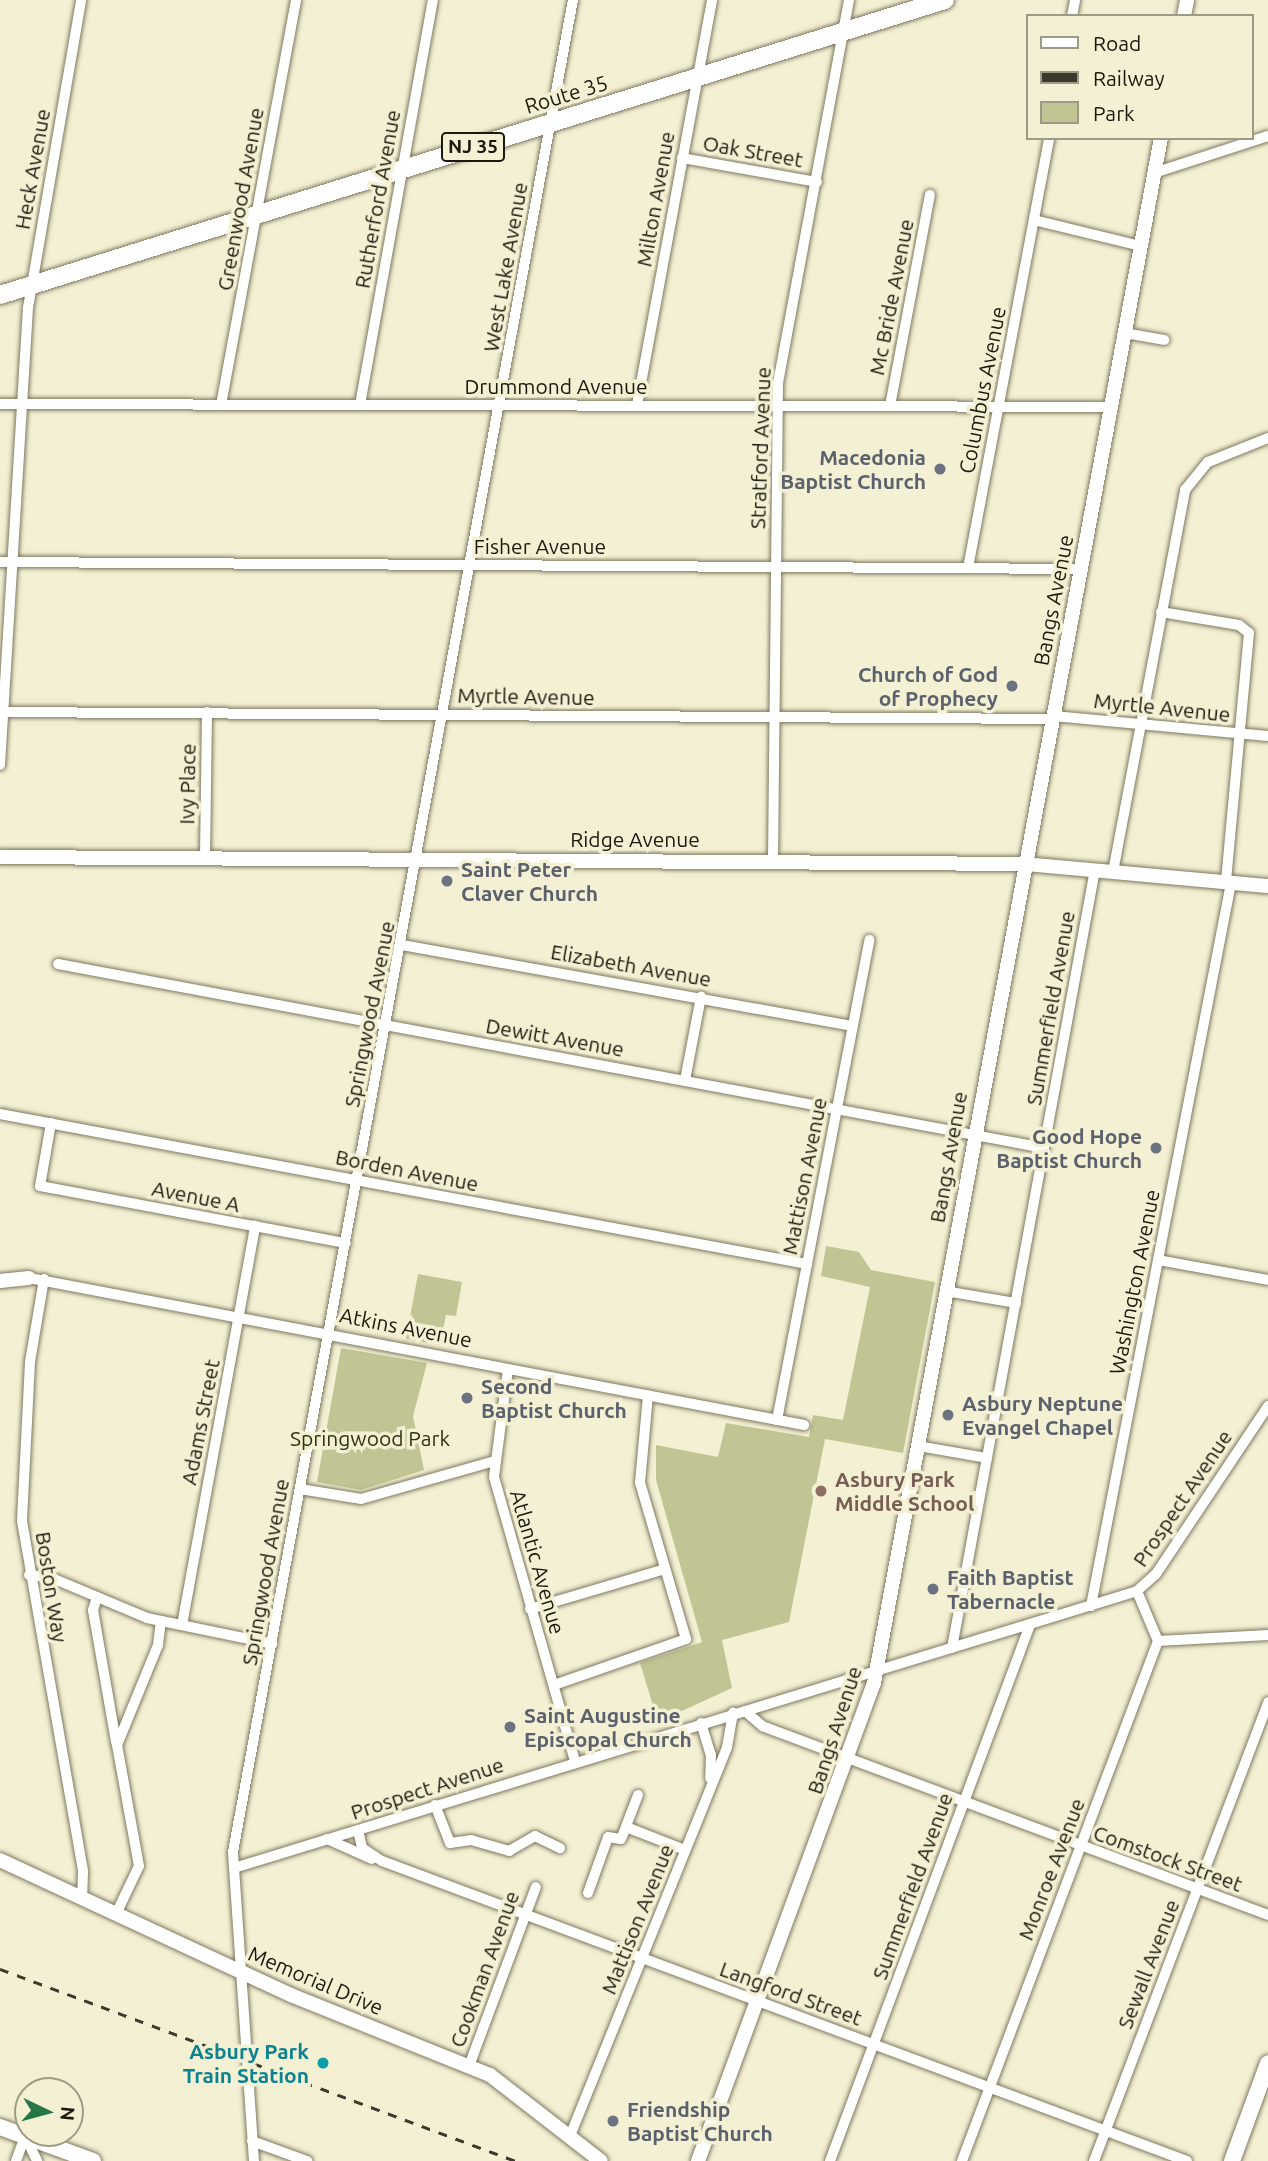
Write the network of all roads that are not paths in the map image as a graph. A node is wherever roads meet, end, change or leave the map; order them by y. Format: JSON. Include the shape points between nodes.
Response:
{"nodes":[{"id":1,"x":81,"y":0,"type":"edge"},
{"id":2,"x":296,"y":0,"type":"edge"},
{"id":3,"x":433,"y":0,"type":"edge"},
{"id":4,"x":573,"y":0,"type":"edge"},
{"id":5,"x":712,"y":0,"type":"edge"},
{"id":6,"x":849,"y":0,"type":"edge"},
{"id":7,"x":945,"y":0,"type":"edge"},
{"id":8,"x":843,"y":31,"type":"junction"},
{"id":9,"x":697,"y":78,"type":"junction"},
{"id":10,"x":550,"y":123,"type":"junction"},
{"id":11,"x":1268,"y":136,"type":"edge"},
{"id":12,"x":1049,"y":140,"type":"edge"},
{"id":13,"x":1161,"y":140,"type":"edge"},
{"id":14,"x":682,"y":158,"type":"junction"},
{"id":15,"x":402,"y":169,"type":"junction"},
{"id":16,"x":1154,"y":173,"type":"junction"},
{"id":17,"x":817,"y":182,"type":"junction"},
{"id":18,"x":930,"y":195,"type":"dead end"},
{"id":19,"x":256,"y":214,"type":"junction"},
{"id":20,"x":1034,"y":220,"type":"junction"},
{"id":21,"x":1141,"y":246,"type":"junction"},
{"id":22,"x":32,"y":285,"type":"junction"},
{"id":23,"x":0,"y":295,"type":"edge"},
{"id":24,"x":1125,"y":333,"type":"junction"},
{"id":25,"x":1164,"y":341,"type":"dead end"},
{"id":26,"x":0,"y":404,"type":"edge"},
{"id":27,"x":22,"y":404,"type":"junction"},
{"id":28,"x":221,"y":405,"type":"junction"},
{"id":29,"x":360,"y":405,"type":"junction"},
{"id":30,"x":500,"y":405,"type":"junction"},
{"id":31,"x":637,"y":405,"type":"junction"},
{"id":32,"x":778,"y":406,"type":"junction"},
{"id":33,"x":890,"y":406,"type":"junction"},
{"id":34,"x":999,"y":406,"type":"junction"},
{"id":35,"x":1111,"y":407,"type":"junction"},
{"id":36,"x":1268,"y":438,"type":"edge"},
{"id":37,"x":0,"y":562,"type":"edge"},
{"id":38,"x":13,"y":562,"type":"junction"},
{"id":39,"x":471,"y":565,"type":"junction"},
{"id":40,"x":775,"y":568,"type":"junction"},
{"id":41,"x":968,"y":568,"type":"junction"},
{"id":42,"x":1080,"y":569,"type":"junction"},
{"id":43,"x":1161,"y":612,"type":"junction"},
{"id":44,"x":2,"y":712,"type":"edge"},
{"id":45,"x":207,"y":712,"type":"junction"},
{"id":46,"x":444,"y":714,"type":"junction"},
{"id":47,"x":774,"y":718,"type":"junction"},
{"id":48,"x":1052,"y":718,"type":"junction"},
{"id":49,"x":1140,"y":724,"type":"junction"},
{"id":50,"x":1241,"y":734,"type":"junction"},
{"id":51,"x":1268,"y":736,"type":"edge"},
{"id":52,"x":0,"y":765,"type":"edge"},
{"id":53,"x":430,"y":788,"type":"joint"},
{"id":54,"x":205,"y":857,"type":"junction"},
{"id":55,"x":0,"y":858,"type":"edge"},
{"id":56,"x":418,"y":859,"type":"junction"},
{"id":57,"x":773,"y":861,"type":"junction"},
{"id":58,"x":1025,"y":864,"type":"junction"},
{"id":59,"x":1095,"y":870,"type":"junction"},
{"id":60,"x":1113,"y":872,"type":"junction"},
{"id":61,"x":1229,"y":883,"type":"junction"},
{"id":62,"x":1268,"y":886,"type":"edge"},
{"id":63,"x":869,"y":940,"type":"dead end"},
{"id":64,"x":402,"y":945,"type":"junction"},
{"id":65,"x":58,"y":964,"type":"dead end"},
{"id":66,"x":701,"y":997,"type":"junction"},
{"id":67,"x":387,"y":1026,"type":"junction"},
{"id":68,"x":852,"y":1026,"type":"junction"},
{"id":69,"x":685,"y":1080,"type":"junction"},
{"id":70,"x":836,"y":1110,"type":"junction"},
{"id":71,"x":0,"y":1114,"type":"edge"},
{"id":72,"x":51,"y":1123,"type":"junction"},
{"id":73,"x":973,"y":1135,"type":"junction"},
{"id":74,"x":1044,"y":1148,"type":"junction"},
{"id":75,"x":358,"y":1180,"type":"junction"},
{"id":76,"x":255,"y":1226,"type":"junction"},
{"id":77,"x":346,"y":1243,"type":"junction"},
{"id":78,"x":1158,"y":1260,"type":"junction"},
{"id":79,"x":807,"y":1264,"type":"junction"},
{"id":80,"x":37,"y":1278,"type":"junction"},
{"id":81,"x":1268,"y":1280,"type":"edge"},
{"id":82,"x":0,"y":1281,"type":"edge"},
{"id":83,"x":945,"y":1291,"type":"junction"},
{"id":84,"x":1016,"y":1303,"type":"junction"},
{"id":85,"x":240,"y":1315,"type":"junction"},
{"id":86,"x":329,"y":1334,"type":"junction"},
{"id":87,"x":508,"y":1369,"type":"junction"},
{"id":88,"x":648,"y":1395,"type":"junction"},
{"id":89,"x":1268,"y":1406,"type":"edge"},
{"id":90,"x":778,"y":1420,"type":"junction"},
{"id":91,"x":804,"y":1425,"type":"dead end"},
{"id":92,"x":918,"y":1446,"type":"junction"},
{"id":93,"x":987,"y":1458,"type":"junction"},
{"id":94,"x":494,"y":1461,"type":"junction"},
{"id":95,"x":300,"y":1489,"type":"junction"},
{"id":96,"x":665,"y":1569,"type":"junction"},
{"id":97,"x":29,"y":1575,"type":"junction"},
{"id":98,"x":1137,"y":1591,"type":"junction"},
{"id":99,"x":97,"y":1597,"type":"junction"},
{"id":100,"x":1091,"y":1606,"type":"junction"},
{"id":101,"x":530,"y":1609,"type":"junction"},
{"id":102,"x":161,"y":1622,"type":"junction"},
{"id":103,"x":181,"y":1625,"type":"junction"},
{"id":104,"x":1030,"y":1625,"type":"junction"},
{"id":105,"x":1268,"y":1635,"type":"edge"},
{"id":106,"x":1158,"y":1641,"type":"junction"},
{"id":107,"x":272,"y":1644,"type":"junction"},
{"id":108,"x":952,"y":1648,"type":"junction"},
{"id":109,"x":876,"y":1671,"type":"junction"},
{"id":110,"x":554,"y":1685,"type":"junction"},
{"id":111,"x":1268,"y":1702,"type":"edge"},
{"id":112,"x":739,"y":1712,"type":"junction"},
{"id":113,"x":701,"y":1723,"type":"junction"},
{"id":114,"x":117,"y":1745,"type":"junction"},
{"id":115,"x":848,"y":1759,"type":"junction"},
{"id":116,"x":575,"y":1762,"type":"junction"},
{"id":117,"x":708,"y":1794,"type":"junction"},
{"id":118,"x":638,"y":1795,"type":"dead end"},
{"id":119,"x":964,"y":1802,"type":"junction"},
{"id":120,"x":435,"y":1805,"type":"junction"},
{"id":121,"x":625,"y":1827,"type":"junction"},
{"id":122,"x":358,"y":1830,"type":"junction"},
{"id":123,"x":327,"y":1839,"type":"junction"},
{"id":124,"x":1080,"y":1845,"type":"junction"},
{"id":125,"x":560,"y":1848,"type":"dead end"},
{"id":126,"x":685,"y":1850,"type":"junction"},
{"id":127,"x":0,"y":1860,"type":"edge"},
{"id":128,"x":382,"y":1861,"type":"junction"},
{"id":129,"x":234,"y":1868,"type":"junction"},
{"id":130,"x":536,"y":1886,"type":"dead end"},
{"id":131,"x":1197,"y":1889,"type":"junction"},
{"id":132,"x":588,"y":1892,"type":"dead end"},
{"id":133,"x":82,"y":1899,"type":"junction"},
{"id":134,"x":116,"y":1914,"type":"junction"},
{"id":135,"x":526,"y":1915,"type":"junction"},
{"id":136,"x":1268,"y":1916,"type":"edge"},
{"id":137,"x":641,"y":1958,"type":"junction"},
{"id":138,"x":237,"y":1970,"type":"junction"},
{"id":139,"x":758,"y":2001,"type":"junction"},
{"id":140,"x":873,"y":2044,"type":"junction"},
{"id":141,"x":1268,"y":2063,"type":"edge"},
{"id":142,"x":469,"y":2066,"type":"junction"},
{"id":143,"x":989,"y":2087,"type":"junction"},
{"id":144,"x":1105,"y":2131,"type":"junction"},
{"id":145,"x":570,"y":2136,"type":"junction"},
{"id":146,"x":252,"y":2141,"type":"junction"},
{"id":147,"x":55,"y":2147,"type":"edge"},
{"id":148,"x":93,"y":2161,"type":"edge"},
{"id":149,"x":254,"y":2161,"type":"edge"},
{"id":150,"x":307,"y":2161,"type":"edge"},
{"id":151,"x":601,"y":2161,"type":"edge"},
{"id":152,"x":698,"y":2161,"type":"edge"},
{"id":153,"x":830,"y":2161,"type":"edge"},
{"id":154,"x":962,"y":2161,"type":"edge"},
{"id":155,"x":1094,"y":2161,"type":"edge"},
{"id":156,"x":1187,"y":2161,"type":"edge"},
{"id":157,"x":1232,"y":2161,"type":"edge"}],
"edges":[{"from":1,"to":22,"type":"street","name":"Heck Avenue"},
{"from":2,"to":19,"type":"street","name":"Greenwood Avenue"},
{"from":3,"to":15,"type":"street","name":"Rutherford Avenue"},
{"from":4,"to":10,"type":"street","name":"West Lake Avenue"},
{"from":5,"to":9,"type":"street","name":"Milton Avenue"},
{"from":6,"to":8,"type":"street","name":"Stratford Avenue"},
{"from":7,"to":8,"type":"main road","name":"Route 35","number":"NJ 35"},
{"from":8,"to":9,"type":"main road","name":"Route 35","number":"NJ 35"},
{"from":8,"to":17,"type":"street","name":"Stratford Avenue"},
{"from":9,"to":10,"type":"main road","name":"Route 35","number":"NJ 35"},
{"from":9,"to":14,"type":"street","name":"Milton Avenue"},
{"from":10,"to":15,"type":"main road","name":"Route 35","number":"NJ 35"},
{"from":10,"to":30,"type":"street","name":"West Lake Avenue"},
{"from":11,"to":16,"type":"street"},
{"from":12,"to":20,"type":"street"},
{"from":13,"to":16,"type":"street","name":"Bangs Avenue"},
{"from":14,"to":17,"type":"street","name":"Oak Street"},
{"from":14,"to":31,"type":"street","name":"Milton Avenue"},
{"from":15,"to":19,"type":"main road","name":"Route 35","number":"NJ 35"},
{"from":15,"to":29,"type":"street","name":"Rutherford Avenue"},
{"from":16,"to":21,"type":"street","name":"Bangs Avenue"},
{"from":17,"to":32,"type":"street","name":"Stratford Avenue"},
{"from":18,"to":33,"type":"street","name":"Mc Bride Avenue"},
{"from":19,"to":22,"type":"main road","name":"Route 35","number":"NJ 35"},
{"from":19,"to":28,"type":"street","name":"Greenwood Avenue"},
{"from":20,"to":21,"type":"street"},
{"from":20,"to":34,"type":"street","name":"Columbus Avenue"},
{"from":21,"to":24,"type":"street","name":"Bangs Avenue"},
{"from":22,"to":23,"type":"main road","name":"Route 35","number":"NJ 35"},
{"from":22,"to":27,"type":"street","name":"Heck Avenue"},
{"from":24,"to":25,"type":"street"},
{"from":24,"to":35,"type":"street","name":"Bangs Avenue"},
{"from":26,"to":27,"type":"street","name":"Drummond Avenue"},
{"from":27,"to":28,"type":"street","name":"Drummond Avenue"},
{"from":27,"to":38,"type":"street","name":"Heck Avenue"},
{"from":28,"to":29,"type":"street","name":"Drummond Avenue"},
{"from":29,"to":30,"type":"street","name":"Drummond Avenue"},
{"from":30,"to":31,"type":"street","name":"Drummond Avenue"},
{"from":30,"to":39,"type":"street","name":"West Lake Avenue"},
{"from":31,"to":32,"type":"street","name":"Drummond Avenue"},
{"from":32,"to":33,"type":"street","name":"Drummond Avenue"},
{"from":32,"to":40,"type":"street","name":"Stratford Avenue"},
{"from":33,"to":34,"type":"street","name":"Drummond Avenue"},
{"from":34,"to":35,"type":"street","name":"Drummond Avenue"},
{"from":34,"to":41,"type":"street","name":"Columbus Avenue"},
{"from":35,"to":42,"type":"street","name":"Bangs Avenue"},
{"from":36,"to":43,"type":"street","via":[[1208,462],[1191,478]]},
{"from":37,"to":38,"type":"street","name":"Fisher Avenue"},
{"from":38,"to":39,"type":"street","name":"Fisher Avenue"},
{"from":38,"to":44,"type":"street","name":"Heck Avenue"},
{"from":39,"to":40,"type":"street","name":"Fisher Avenue"},
{"from":39,"to":46,"type":"street","name":"West Lake Avenue"},
{"from":40,"to":41,"type":"street","name":"Fisher Avenue"},
{"from":40,"to":47,"type":"street","name":"Stratford Avenue"},
{"from":41,"to":42,"type":"street","name":"Fisher Avenue"},
{"from":42,"to":48,"type":"street","name":"Bangs Avenue"},
{"from":43,"to":49,"type":"street"},
{"from":43,"to":50,"type":"street","name":"Washington Avenue","via":[[1239,625],[1249,639]]},
{"from":44,"to":45,"type":"street","name":"Myrtle Avenue"},
{"from":44,"to":52,"type":"street","name":"Heck Avenue"},
{"from":45,"to":46,"type":"street","name":"Myrtle Avenue"},
{"from":45,"to":54,"type":"street","name":"Ivy Place"},
{"from":46,"to":47,"type":"street","name":"Myrtle Avenue"},
{"from":46,"to":53,"type":"street","name":"West Lake Avenue"},
{"from":47,"to":48,"type":"street","name":"Myrtle Avenue"},
{"from":47,"to":57,"type":"street","name":"Stratford Avenue"},
{"from":48,"to":49,"type":"street","name":"Myrtle Avenue"},
{"from":48,"to":58,"type":"street","name":"Bangs Avenue"},
{"from":49,"to":50,"type":"street","name":"Myrtle Avenue"},
{"from":49,"to":60,"type":"street"},
{"from":50,"to":51,"type":"street","name":"Myrtle Avenue"},
{"from":50,"to":61,"type":"street","name":"Washington Avenue"},
{"from":53,"to":56,"type":"street","name":"Springwood Avenue"},
{"from":54,"to":55,"type":"street","name":"Ridge Avenue"},
{"from":54,"to":56,"type":"street","name":"Ridge Avenue"},
{"from":56,"to":57,"type":"street","name":"Ridge Avenue"},
{"from":56,"to":64,"type":"street","name":"Springwood Avenue"},
{"from":57,"to":58,"type":"street","name":"Ridge Avenue"},
{"from":58,"to":59,"type":"street","name":"Ridge Avenue"},
{"from":58,"to":73,"type":"street","name":"Bangs Avenue"},
{"from":59,"to":60,"type":"street","name":"Ridge Avenue"},
{"from":59,"to":74,"type":"street","name":"Summerfield Avenue"},
{"from":60,"to":61,"type":"street","name":"Ridge Avenue"},
{"from":61,"to":62,"type":"street","name":"Ridge Avenue"},
{"from":61,"to":78,"type":"street","name":"Washington Avenue"},
{"from":63,"to":68,"type":"street","name":"Mattison Avenue"},
{"from":64,"to":66,"type":"street","name":"Elizabeth Avenue"},
{"from":64,"to":67,"type":"street","name":"Springwood Avenue"},
{"from":65,"to":67,"type":"street","name":"Dewitt Avenue"},
{"from":66,"to":68,"type":"street","name":"Elizabeth Avenue"},
{"from":66,"to":69,"type":"street"},
{"from":67,"to":69,"type":"street","name":"Dewitt Avenue"},
{"from":67,"to":75,"type":"street","name":"Springwood Avenue"},
{"from":68,"to":70,"type":"street","name":"Mattison Avenue"},
{"from":69,"to":70,"type":"street","name":"Dewitt Avenue"},
{"from":70,"to":73,"type":"street","name":"Dewitt Avenue"},
{"from":70,"to":79,"type":"street","name":"Mattison Avenue"},
{"from":71,"to":72,"type":"street","name":"Borden Avenue"},
{"from":72,"to":75,"type":"street","name":"Borden Avenue"},
{"from":72,"to":76,"type":"street","name":"Avenue A","via":[[40,1186]]},
{"from":73,"to":74,"type":"street","name":"Dewitt Avenue"},
{"from":73,"to":83,"type":"street","name":"Bangs Avenue"},
{"from":74,"to":84,"type":"street","name":"Summerfield Avenue"},
{"from":75,"to":77,"type":"street","name":"Springwood Avenue"},
{"from":75,"to":79,"type":"street","name":"Borden Avenue"},
{"from":76,"to":77,"type":"street","name":"Avenue A"},
{"from":76,"to":85,"type":"street","name":"Adams Street"},
{"from":77,"to":86,"type":"street","name":"Springwood Avenue"},
{"from":78,"to":81,"type":"street"},
{"from":78,"to":100,"type":"street","name":"Washington Avenue"},
{"from":79,"to":90,"type":"street","name":"Mattison Avenue"},
{"from":80,"to":82,"type":"street","name":"Atkins Avenue"},
{"from":80,"to":85,"type":"street","name":"Atkins Avenue"},
{"from":80,"to":97,"type":"street","name":"Boston Way","via":[[23,1491]]},
{"from":83,"to":84,"type":"street"},
{"from":83,"to":92,"type":"street","name":"Bangs Avenue"},
{"from":84,"to":93,"type":"street","name":"Summerfield Avenue"},
{"from":85,"to":86,"type":"street","name":"Atkins Avenue"},
{"from":85,"to":103,"type":"street","name":"Adams Street"},
{"from":86,"to":87,"type":"street","name":"Atkins Avenue"},
{"from":86,"to":95,"type":"street","name":"Springwood Avenue"},
{"from":87,"to":88,"type":"street","name":"Atkins Avenue"},
{"from":87,"to":94,"type":"street","name":"Atlantic Avenue"},
{"from":88,"to":90,"type":"street","name":"Atkins Avenue"},
{"from":88,"to":96,"type":"street","via":[[638,1464]]},
{"from":89,"to":98,"type":"street","name":"Prospect Avenue","via":[[1156,1574]]},
{"from":90,"to":91,"type":"street","name":"Atkins Avenue"},
{"from":92,"to":93,"type":"street"},
{"from":92,"to":109,"type":"street","name":"Bangs Avenue"},
{"from":93,"to":108,"type":"street","name":"Summerfield Avenue"},
{"from":94,"to":95,"type":"street","via":[[361,1499]]},
{"from":94,"to":101,"type":"street","name":"Atlantic Avenue"},
{"from":95,"to":107,"type":"street","name":"Springwood Avenue"},
{"from":96,"to":101,"type":"street"},
{"from":96,"to":110,"type":"street","via":[[684,1644]]},
{"from":97,"to":99,"type":"street"},
{"from":97,"to":133,"type":"street","name":"Boston Way","via":[[83,1872]]},
{"from":98,"to":100,"type":"street","name":"Prospect Avenue"},
{"from":98,"to":106,"type":"street"},
{"from":99,"to":102,"type":"street"},
{"from":99,"to":114,"type":"street","via":[[93,1610]]},
{"from":100,"to":104,"type":"street","name":"Prospect Avenue"},
{"from":101,"to":110,"type":"street","name":"Atlantic Avenue"},
{"from":102,"to":103,"type":"street"},
{"from":102,"to":114,"type":"street","via":[[158,1645]]},
{"from":103,"to":107,"type":"street"},
{"from":104,"to":108,"type":"street","name":"Prospect Avenue"},
{"from":104,"to":119,"type":"street","name":"Summerfield Avenue"},
{"from":105,"to":106,"type":"street"},
{"from":106,"to":124,"type":"street","name":"Monroe Avenue"},
{"from":107,"to":129,"type":"street","name":"Springwood Avenue"},
{"from":108,"to":109,"type":"street","name":"Prospect Avenue"},
{"from":109,"to":112,"type":"street","name":"Prospect Avenue"},
{"from":109,"to":115,"type":"street","name":"Bangs Avenue"},
{"from":110,"to":116,"type":"street","name":"Atlantic Avenue"},
{"from":111,"to":131,"type":"street","name":"Sewall Avenue"},
{"from":112,"to":113,"type":"street","name":"Prospect Avenue"},
{"from":112,"to":115,"type":"street","name":"Comstock Street","via":[[762,1726]]},
{"from":112,"to":117,"type":"street","name":"Mattison Avenue"},
{"from":113,"to":116,"type":"street","name":"Prospect Avenue"},
{"from":113,"to":117,"type":"street","via":[[712,1755]]},
{"from":114,"to":134,"type":"street","via":[[139,1866]]},
{"from":115,"to":119,"type":"street","name":"Comstock Street"},
{"from":115,"to":139,"type":"street","name":"Bangs Avenue"},
{"from":116,"to":120,"type":"street","name":"Prospect Avenue"},
{"from":117,"to":126,"type":"street","name":"Mattison Avenue"},
{"from":118,"to":121,"type":"street"},
{"from":119,"to":124,"type":"street","name":"Comstock Street"},
{"from":119,"to":140,"type":"street","name":"Summerfield Avenue"},
{"from":120,"to":122,"type":"street","name":"Prospect Avenue"},
{"from":120,"to":125,"type":"street","via":[[450,1843],[471,1840],[509,1851],[535,1836]]},
{"from":121,"to":126,"type":"street"},
{"from":121,"to":132,"type":"street","via":[[621,1839],[608,1837]]},
{"from":122,"to":123,"type":"street","name":"Prospect Avenue"},
{"from":122,"to":128,"type":"street","name":"Langford Street","via":[[362,1848]]},
{"from":123,"to":128,"type":"street","name":"Langford Street","via":[[352,1855]]},
{"from":123,"to":129,"type":"street","name":"Prospect Avenue"},
{"from":124,"to":131,"type":"street","name":"Comstock Street"},
{"from":124,"to":143,"type":"street","name":"Monroe Avenue"},
{"from":126,"to":137,"type":"street","name":"Mattison Avenue"},
{"from":127,"to":133,"type":"street","name":"Memorial Drive"},
{"from":128,"to":135,"type":"street","name":"Langford Street"},
{"from":129,"to":138,"type":"street","name":"Springwood Avenue"},
{"from":130,"to":135,"type":"street","name":"Cookman Avenue"},
{"from":131,"to":136,"type":"street","name":"Comstock Street"},
{"from":131,"to":144,"type":"street","name":"Sewall Avenue"},
{"from":133,"to":134,"type":"street","name":"Memorial Drive"},
{"from":134,"to":138,"type":"street","name":"Memorial Drive"},
{"from":135,"to":137,"type":"street","name":"Langford Street"},
{"from":135,"to":142,"type":"street","name":"Cookman Avenue"},
{"from":137,"to":139,"type":"street","name":"Langford Street"},
{"from":137,"to":145,"type":"street","name":"Mattison Avenue"},
{"from":138,"to":142,"type":"street","name":"Memorial Drive"},
{"from":138,"to":146,"type":"street","name":"Springwood Avenue"},
{"from":139,"to":140,"type":"street","name":"Langford Street"},
{"from":139,"to":152,"type":"street","name":"Bangs Avenue"},
{"from":140,"to":143,"type":"street","name":"Langford Street"},
{"from":140,"to":153,"type":"street","name":"Summerfield Avenue"},
{"from":141,"to":157,"type":"main road"},
{"from":142,"to":145,"type":"street","name":"Memorial Drive","via":[[510,2086]]},
{"from":143,"to":144,"type":"street","name":"Langford Street"},
{"from":143,"to":154,"type":"street","name":"Monroe Avenue"},
{"from":144,"to":155,"type":"street","name":"Sewall Avenue"},
{"from":144,"to":156,"type":"street","name":"Langford Street"},
{"from":145,"to":151,"type":"street","name":"Memorial Drive"},
{"from":146,"to":149,"type":"street","name":"Springwood Avenue"},
{"from":146,"to":150,"type":"street"},
{"from":147,"to":148,"type":"main road"}]}
